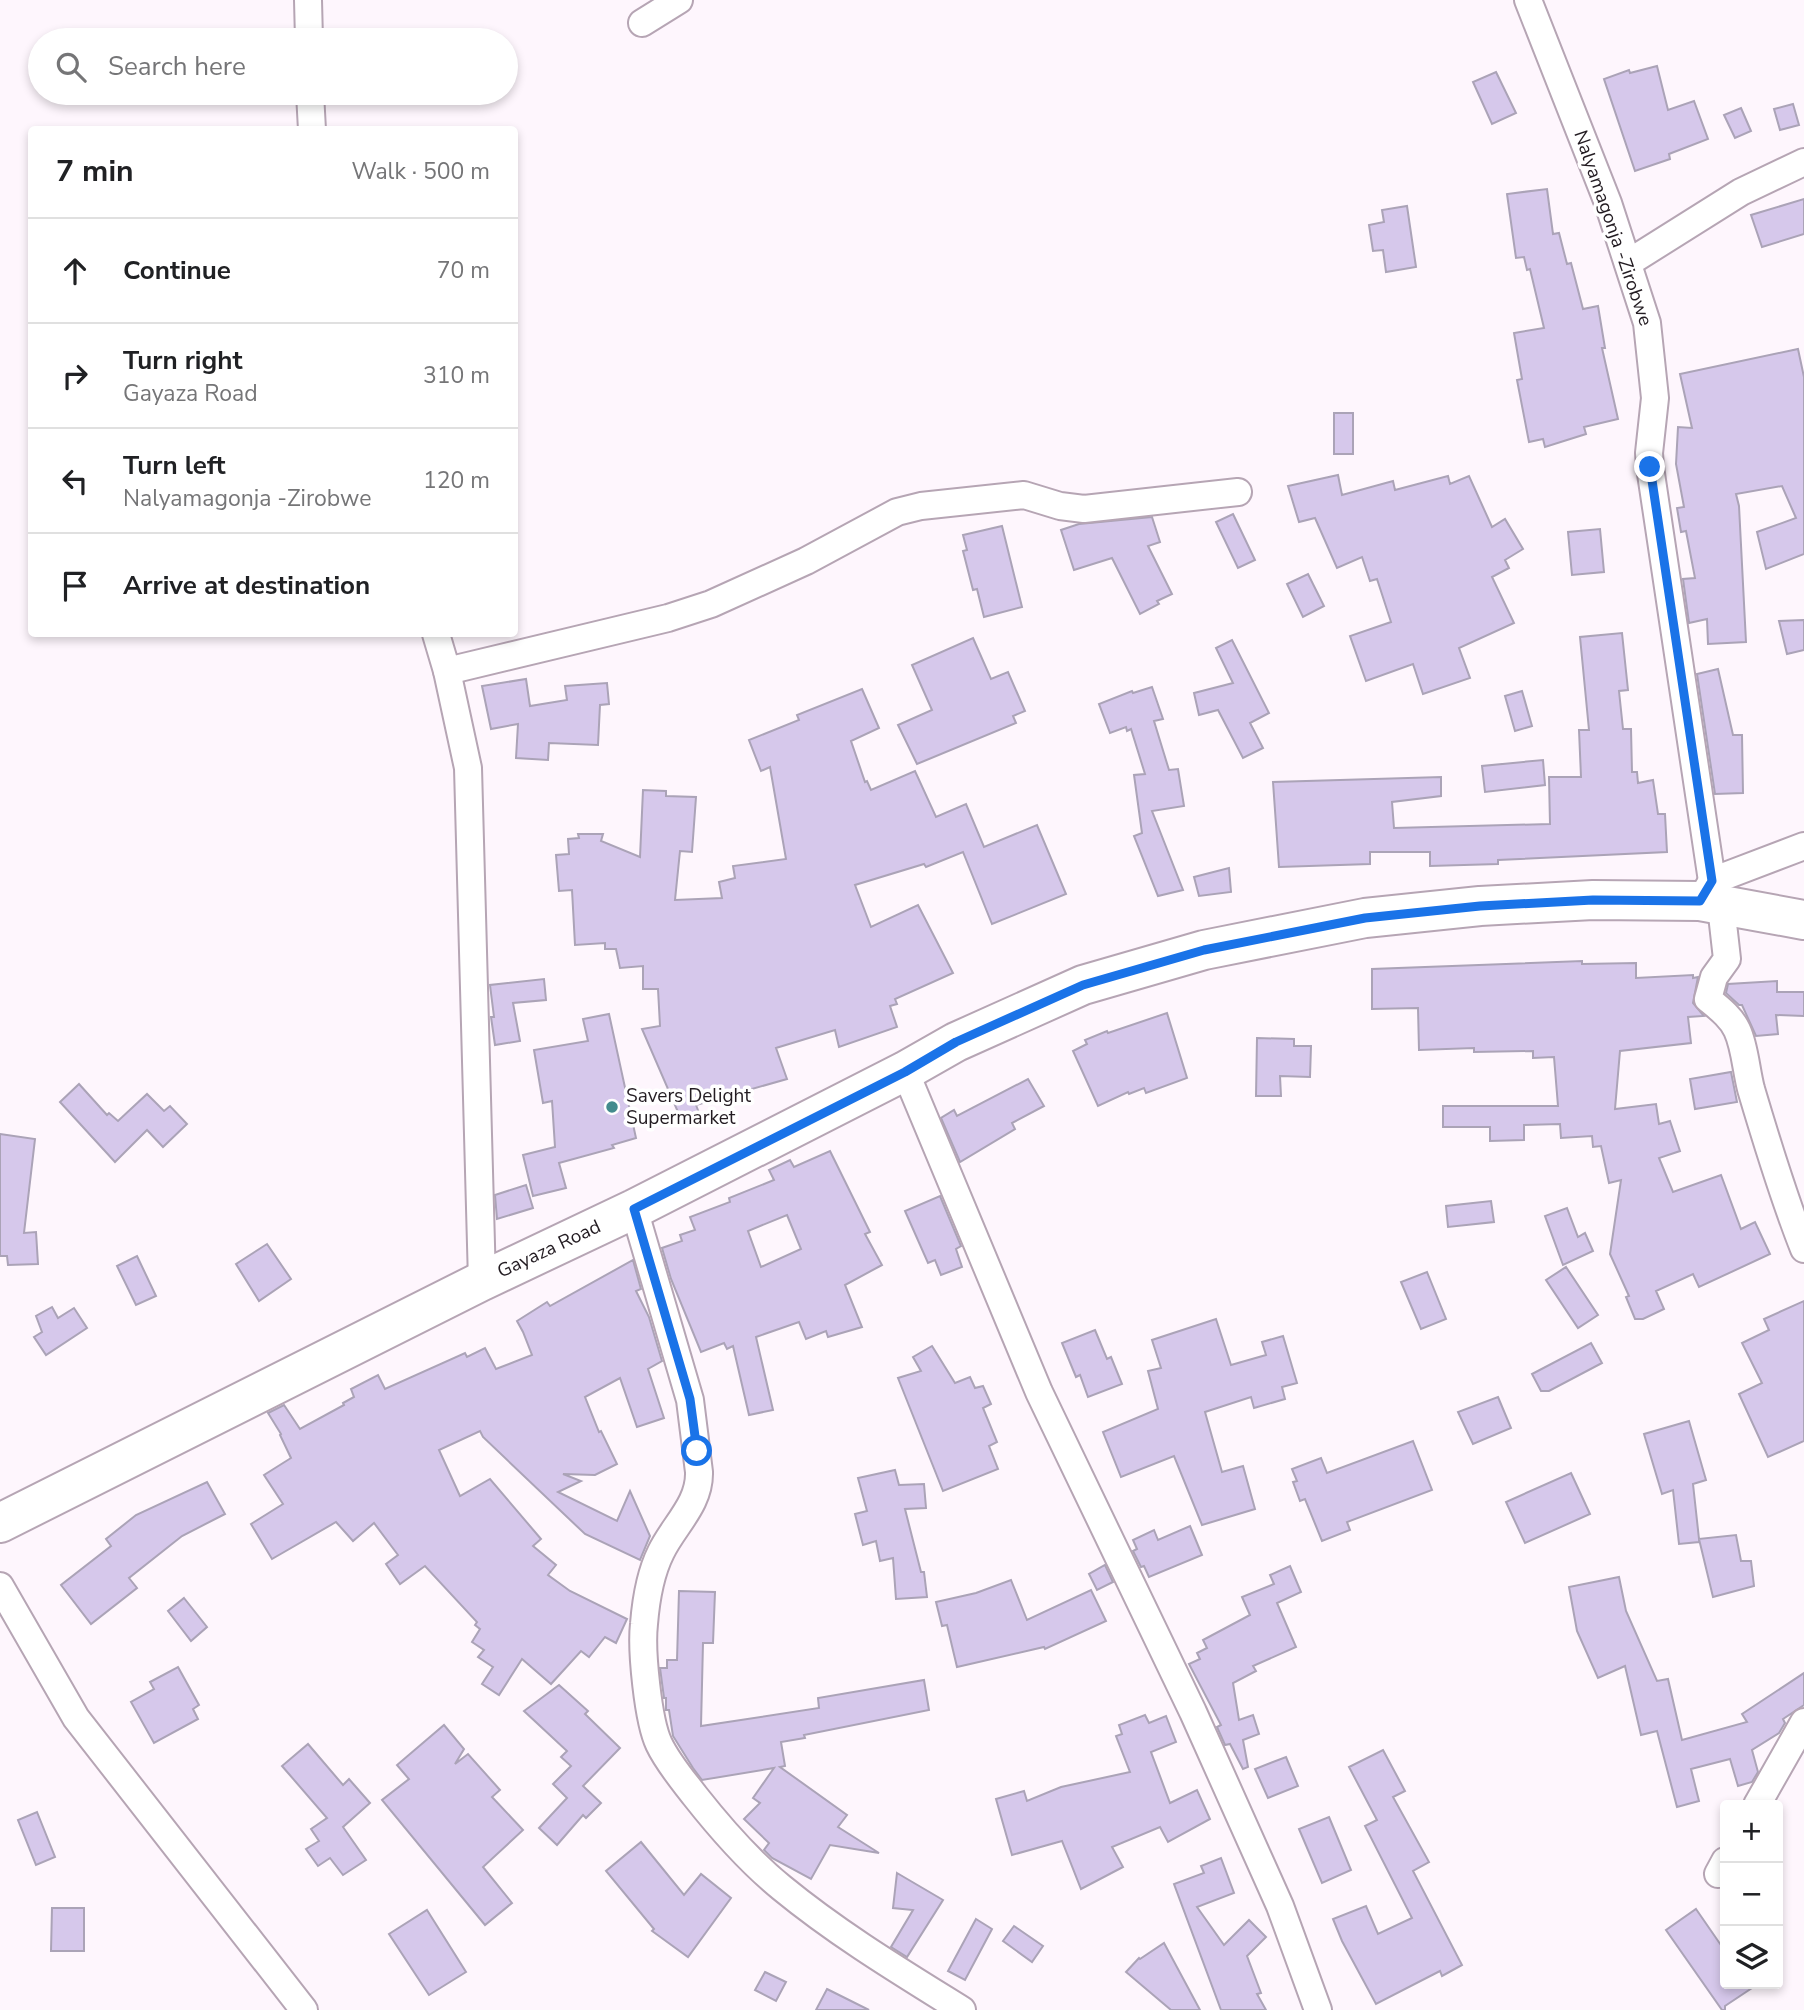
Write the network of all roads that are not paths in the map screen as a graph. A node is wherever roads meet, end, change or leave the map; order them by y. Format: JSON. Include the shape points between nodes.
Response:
{"nodes":[{"id":1,"x":308,"y":0,"type":"edge"},
{"id":2,"x":679,"y":0,"type":"edge"},
{"id":3,"x":1528,"y":0,"type":"edge"},
{"id":4,"x":642,"y":23,"type":"dead end"},
{"id":5,"x":309,"y":28,"type":"edge"},
{"id":6,"x":311,"y":105,"type":"edge"},
{"id":7,"x":312,"y":126,"type":"edge"},
{"id":8,"x":1804,"y":162,"type":"edge"},
{"id":9,"x":1628,"y":263,"type":"junction"},
{"id":10,"x":1238,"y":492,"type":"dead end"},
{"id":11,"x":437,"y":637,"type":"edge"},
{"id":12,"x":447,"y":671,"type":"junction"},
{"id":13,"x":1804,"y":846,"type":"edge"},
{"id":14,"x":1711,"y":896,"type":"junction"},
{"id":15,"x":1804,"y":920,"type":"edge"},
{"id":16,"x":905,"y":1072,"type":"junction"},
{"id":17,"x":634,"y":1209,"type":"junction"},
{"id":18,"x":1804,"y":1249,"type":"edge"},
{"id":19,"x":482,"y":1281,"type":"junction"},
{"id":20,"x":0,"y":1523,"type":"edge"},
{"id":21,"x":0,"y":1586,"type":"edge"},
{"id":22,"x":1804,"y":1722,"type":"edge"},
{"id":23,"x":1760,"y":1800,"type":"edge"},
{"id":24,"x":304,"y":2010,"type":"edge"},
{"id":25,"x":962,"y":2010,"type":"edge"},
{"id":26,"x":1318,"y":2010,"type":"edge"}],
"edges":[{"from":1,"to":5,"type":"street"},
{"from":2,"to":4,"type":"street"},
{"from":3,"to":9,"type":"street","name":"Nalyamagonja -Zirobwe"},
{"from":6,"to":7,"type":"street"},
{"from":8,"to":9,"type":"street","via":[[1741,192]]},
{"from":9,"to":14,"type":"street","name":"Nalyamagonja -Zirobwe","via":[[1650,344],[1655,398],[1650,467]]},
{"from":10,"to":12,"type":"street","via":[[1084,509],[1024,495],[921,506],[897,512],[806,561],[711,604]]},
{"from":11,"to":12,"type":"street"},
{"from":12,"to":19,"type":"street","via":[[468,768]]},
{"from":13,"to":14,"type":"street"},
{"from":14,"to":15,"type":"main road","name":"Gayaza Road"},
{"from":14,"to":16,"type":"main road","name":"Gayaza Road","via":[[1480,906],[1365,918],[1204,950],[1083,985],[956,1042]]},
{"from":14,"to":18,"type":"street","name":"Nalyamagonja -Zirobwe","via":[[1727,958],[1714,977],[1708,999],[1738,1031],[1768,1148]]},
{"from":16,"to":17,"type":"main road","name":"Gayaza Road"},
{"from":16,"to":26,"type":"street","via":[[1039,1391],[1280,1906]]},
{"from":17,"to":19,"type":"main road","name":"Gayaza Road"},
{"from":17,"to":25,"type":"street","via":[[690,1399],[700,1485],[651,1577],[643,1625],[657,1741],[719,1827],[781,1888]]},
{"from":19,"to":20,"type":"main road","name":"Gayaza Road"},
{"from":21,"to":24,"type":"street","via":[[76,1718]]},
{"from":22,"to":23,"type":"street"}]}
